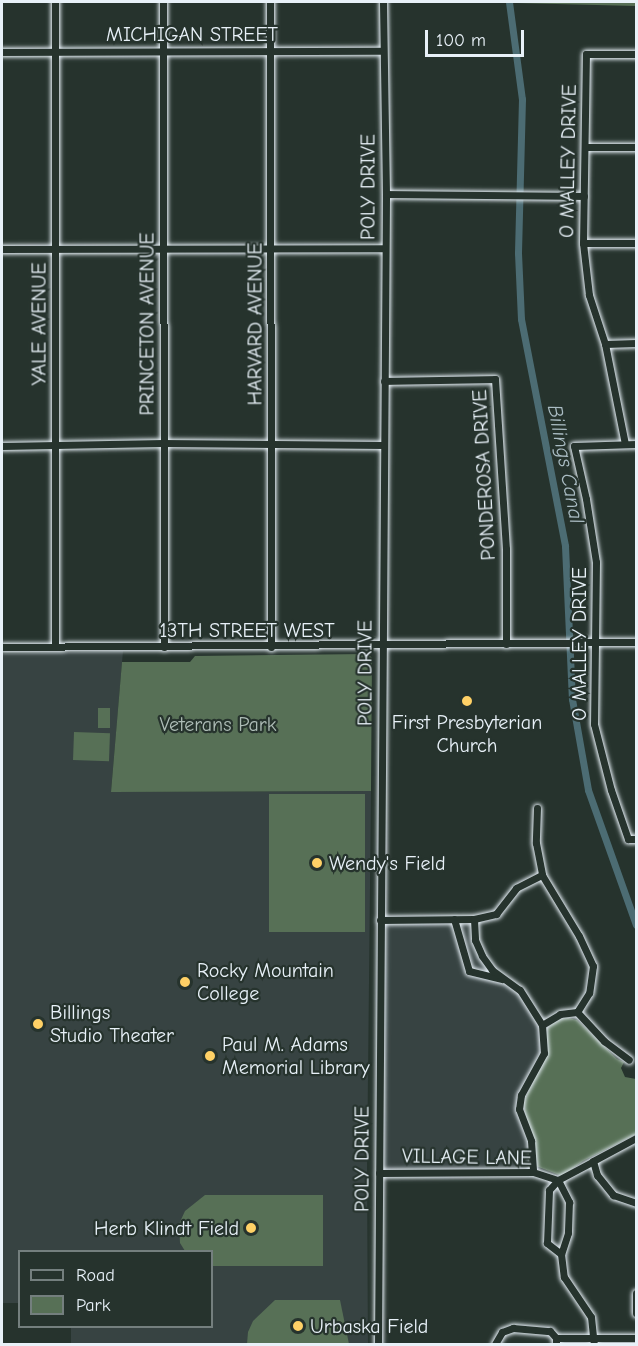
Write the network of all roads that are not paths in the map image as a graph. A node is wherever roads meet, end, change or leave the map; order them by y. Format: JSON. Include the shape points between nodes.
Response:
{"nodes":[{"id":1,"x":55,"y":2,"type":"edge"},
{"id":2,"x":163,"y":2,"type":"edge"},
{"id":3,"x":270,"y":2,"type":"edge"},
{"id":4,"x":383,"y":2,"type":"edge"},
{"id":5,"x":55,"y":51,"type":"junction"},
{"id":6,"x":163,"y":51,"type":"junction"},
{"id":7,"x":270,"y":51,"type":"junction"},
{"id":8,"x":383,"y":51,"type":"junction"},
{"id":9,"x":2,"y":52,"type":"edge"},
{"id":10,"x":636,"y":54,"type":"edge"},
{"id":11,"x":586,"y":147,"type":"junction"},
{"id":12,"x":636,"y":147,"type":"edge"},
{"id":13,"x":386,"y":194,"type":"junction"},
{"id":14,"x":584,"y":196,"type":"junction"},
{"id":15,"x":583,"y":243,"type":"junction"},
{"id":16,"x":636,"y":243,"type":"edge"},
{"id":17,"x":272,"y":248,"type":"junction"},
{"id":18,"x":385,"y":248,"type":"junction"},
{"id":19,"x":2,"y":249,"type":"edge"},
{"id":20,"x":55,"y":249,"type":"junction"},
{"id":21,"x":165,"y":249,"type":"junction"},
{"id":22,"x":636,"y":343,"type":"edge"},
{"id":23,"x":605,"y":344,"type":"junction"},
{"id":24,"x":384,"y":381,"type":"junction"},
{"id":25,"x":163,"y":443,"type":"junction"},
{"id":26,"x":271,"y":444,"type":"junction"},
{"id":27,"x":625,"y":444,"type":"junction"},
{"id":28,"x":636,"y":444,"type":"edge"},
{"id":29,"x":384,"y":445,"type":"junction"},
{"id":30,"x":2,"y":446,"type":"edge"},
{"id":31,"x":55,"y":446,"type":"junction"},
{"id":32,"x":636,"y":642,"type":"edge"},
{"id":33,"x":594,"y":643,"type":"junction"},
{"id":34,"x":506,"y":644,"type":"junction"},
{"id":35,"x":381,"y":645,"type":"junction"},
{"id":36,"x":271,"y":646,"type":"junction"},
{"id":37,"x":2,"y":647,"type":"edge"},
{"id":38,"x":55,"y":647,"type":"junction"},
{"id":39,"x":164,"y":647,"type":"junction"},
{"id":40,"x":537,"y":808,"type":"dead end"},
{"id":41,"x":636,"y":839,"type":"edge"},
{"id":42,"x":542,"y":875,"type":"junction"},
{"id":43,"x":454,"y":919,"type":"junction"},
{"id":44,"x":474,"y":919,"type":"junction"},
{"id":45,"x":380,"y":920,"type":"junction"},
{"id":46,"x":510,"y":981,"type":"junction"},
{"id":47,"x":577,"y":1012,"type":"junction"},
{"id":48,"x":542,"y":1025,"type":"junction"},
{"id":49,"x":629,"y":1060,"type":"dead end"},
{"id":50,"x":636,"y":1138,"type":"edge"},
{"id":51,"x":593,"y":1161,"type":"junction"},
{"id":52,"x":533,"y":1172,"type":"junction"},
{"id":53,"x":379,"y":1173,"type":"junction"},
{"id":54,"x":558,"y":1180,"type":"junction"},
{"id":55,"x":636,"y":1203,"type":"edge"},
{"id":56,"x":561,"y":1254,"type":"junction"},
{"id":57,"x":636,"y":1293,"type":"edge"},
{"id":58,"x":636,"y":1313,"type":"edge"},
{"id":59,"x":636,"y":1338,"type":"edge"},
{"id":60,"x":556,"y":1341,"type":"edge"},
{"id":61,"x":593,"y":1341,"type":"edge"},
{"id":62,"x":378,"y":1344,"type":"edge"},
{"id":63,"x":495,"y":1344,"type":"edge"}],
"edges":[{"from":1,"to":5,"type":"street","name":"YALE AVENUE"},
{"from":2,"to":6,"type":"street","name":"PRINCETON AVENUE"},
{"from":3,"to":7,"type":"street","name":"HARVARD AVENUE"},
{"from":4,"to":8,"type":"street","name":"POLY DRIVE"},
{"from":5,"to":6,"type":"street","name":"MICHIGAN STREET"},
{"from":5,"to":9,"type":"street","name":"MICHIGAN STREET"},
{"from":5,"to":20,"type":"street","name":"YALE AVENUE"},
{"from":6,"to":7,"type":"street","name":"MICHIGAN STREET"},
{"from":6,"to":21,"type":"street","name":"PRINCETON AVENUE"},
{"from":7,"to":8,"type":"street","name":"MICHIGAN STREET"},
{"from":7,"to":17,"type":"street","name":"HARVARD AVENUE"},
{"from":8,"to":13,"type":"street","name":"POLY DRIVE"},
{"from":10,"to":11,"type":"street","name":"O MALLEY DRIVE","via":[[586,54]]},
{"from":11,"to":12,"type":"street"},
{"from":11,"to":14,"type":"street","name":"O MALLEY DRIVE"},
{"from":13,"to":14,"type":"street"},
{"from":13,"to":18,"type":"street","name":"POLY DRIVE"},
{"from":14,"to":15,"type":"street","name":"O MALLEY DRIVE"},
{"from":15,"to":16,"type":"street"},
{"from":15,"to":23,"type":"street","name":"O MALLEY DRIVE","via":[[590,295]]},
{"from":17,"to":18,"type":"street"},
{"from":17,"to":21,"type":"street"},
{"from":17,"to":26,"type":"street","name":"HARVARD AVENUE"},
{"from":18,"to":24,"type":"street","name":"POLY DRIVE"},
{"from":19,"to":20,"type":"street"},
{"from":20,"to":21,"type":"street"},
{"from":20,"to":31,"type":"street","name":"YALE AVENUE"},
{"from":21,"to":25,"type":"street","name":"PRINCETON AVENUE"},
{"from":22,"to":23,"type":"street"},
{"from":23,"to":27,"type":"street","name":"O MALLEY DRIVE"},
{"from":24,"to":29,"type":"street","name":"POLY DRIVE"},
{"from":24,"to":34,"type":"street","name":"PONDEROSA DRIVE","via":[[495,379],[506,549]]},
{"from":25,"to":26,"type":"street"},
{"from":25,"to":31,"type":"street"},
{"from":25,"to":39,"type":"street","name":"PRINCETON AVENUE"},
{"from":26,"to":29,"type":"street"},
{"from":26,"to":36,"type":"street","name":"HARVARD AVENUE"},
{"from":27,"to":28,"type":"street"},
{"from":27,"to":33,"type":"street","name":"O MALLEY DRIVE","via":[[574,446],[596,561]]},
{"from":29,"to":35,"type":"street","name":"POLY DRIVE"},
{"from":30,"to":31,"type":"street"},
{"from":31,"to":38,"type":"street","name":"YALE AVENUE"},
{"from":32,"to":33,"type":"street","name":"13TH STREET WEST"},
{"from":33,"to":34,"type":"street","name":"13TH STREET WEST"},
{"from":33,"to":41,"type":"street","name":"O MALLEY DRIVE","via":[[594,724],[628,839]]},
{"from":34,"to":35,"type":"street","name":"13TH STREET WEST"},
{"from":35,"to":36,"type":"street","name":"13TH STREET WEST"},
{"from":35,"to":45,"type":"street","name":"POLY DRIVE"},
{"from":36,"to":39,"type":"street","name":"13TH STREET WEST"},
{"from":37,"to":38,"type":"street","name":"13TH STREET WEST"},
{"from":38,"to":39,"type":"street","name":"13TH STREET WEST"},
{"from":40,"to":42,"type":"street","via":[[536,843]]},
{"from":42,"to":44,"type":"street","via":[[516,888],[496,914]]},
{"from":42,"to":47,"type":"street","via":[[593,966],[589,993]]},
{"from":43,"to":44,"type":"street"},
{"from":43,"to":45,"type":"street"},
{"from":43,"to":46,"type":"street","via":[[469,970]]},
{"from":44,"to":46,"type":"street","via":[[475,940],[482,956],[492,970]]},
{"from":45,"to":53,"type":"street","name":"POLY DRIVE"},
{"from":46,"to":48,"type":"street"},
{"from":47,"to":48,"type":"street","via":[[560,1014]]},
{"from":47,"to":49,"type":"street"},
{"from":48,"to":52,"type":"street","via":[[544,1053],[521,1095],[519,1109],[531,1141]]},
{"from":50,"to":51,"type":"street"},
{"from":51,"to":54,"type":"street"},
{"from":51,"to":55,"type":"street","via":[[597,1175],[613,1195]]},
{"from":52,"to":53,"type":"street","name":"VILLAGE LANE"},
{"from":52,"to":54,"type":"street","name":"VILLAGE LANE"},
{"from":53,"to":62,"type":"street","name":"POLY DRIVE"},
{"from":54,"to":56,"type":"street","name":"VILLAGE LANE","via":[[569,1202],[568,1233]]},
{"from":54,"to":56,"type":"street","via":[[549,1190],[547,1243]]},
{"from":56,"to":61,"type":"street","name":"VILLAGE LANE","via":[[564,1276],[591,1317]]},
{"from":57,"to":58,"type":"street"},
{"from":59,"to":61,"type":"street"},
{"from":60,"to":61,"type":"street"},
{"from":60,"to":63,"type":"street","via":[[550,1331],[513,1328],[502,1332]]}]}
